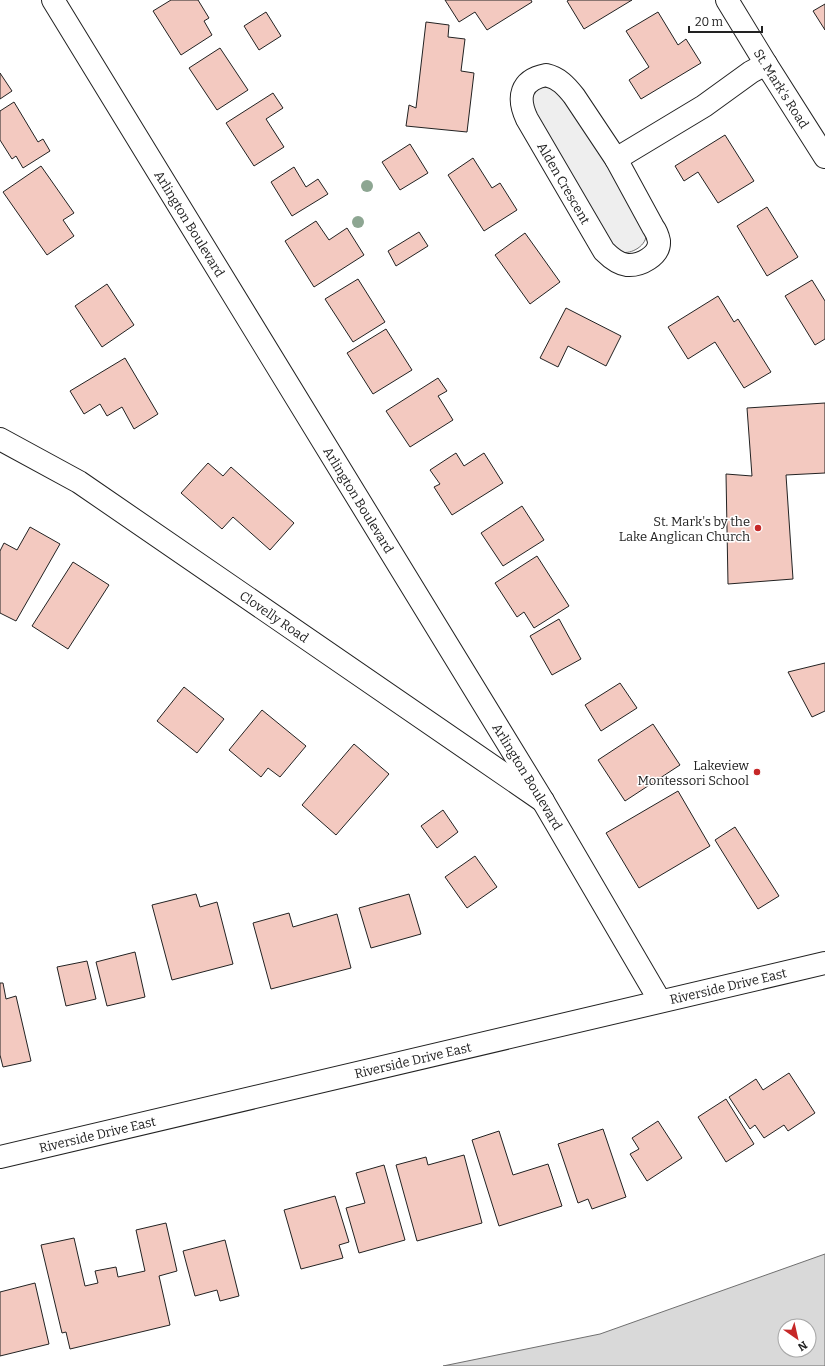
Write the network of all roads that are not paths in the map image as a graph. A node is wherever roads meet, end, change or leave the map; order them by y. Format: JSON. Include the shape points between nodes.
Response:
{"nodes":[{"id":1,"x":53,"y":0,"type":"edge"},
{"id":2,"x":727,"y":0,"type":"edge"},
{"id":3,"x":766,"y":64,"type":"junction"},
{"id":4,"x":825,"y":157,"type":"edge"},
{"id":5,"x":616,"y":159,"type":"junction"},
{"id":6,"x":0,"y":439,"type":"edge"},
{"id":7,"x":543,"y":801,"type":"junction"},
{"id":8,"x":825,"y":962,"type":"edge"},
{"id":9,"x":660,"y":1001,"type":"junction"},
{"id":10,"x":0,"y":1157,"type":"edge"}],
"edges":[{"from":1,"to":7,"type":"street","name":"Arlington Boulevard"},
{"from":2,"to":3,"type":"street","name":"St. Mark's Road"},
{"from":3,"to":4,"type":"street","name":"St. Mark's Road"},
{"from":3,"to":5,"type":"street","via":[[704,106]]},
{"from":5,"to":5,"type":"street","name":"Alden Crescent","via":[[574,96],[558,79],[546,75],[527,85],[522,92],[523,110],[604,251],[618,262],[638,264],[655,253],[659,242]]},
{"from":6,"to":7,"type":"street","name":"Clovelly Road","via":[[79,482]]},
{"from":7,"to":9,"type":"street","name":"Arlington Boulevard"},
{"from":8,"to":9,"type":"street","name":"Riverside Drive East"},
{"from":9,"to":10,"type":"street","name":"Riverside Drive East"}]}
